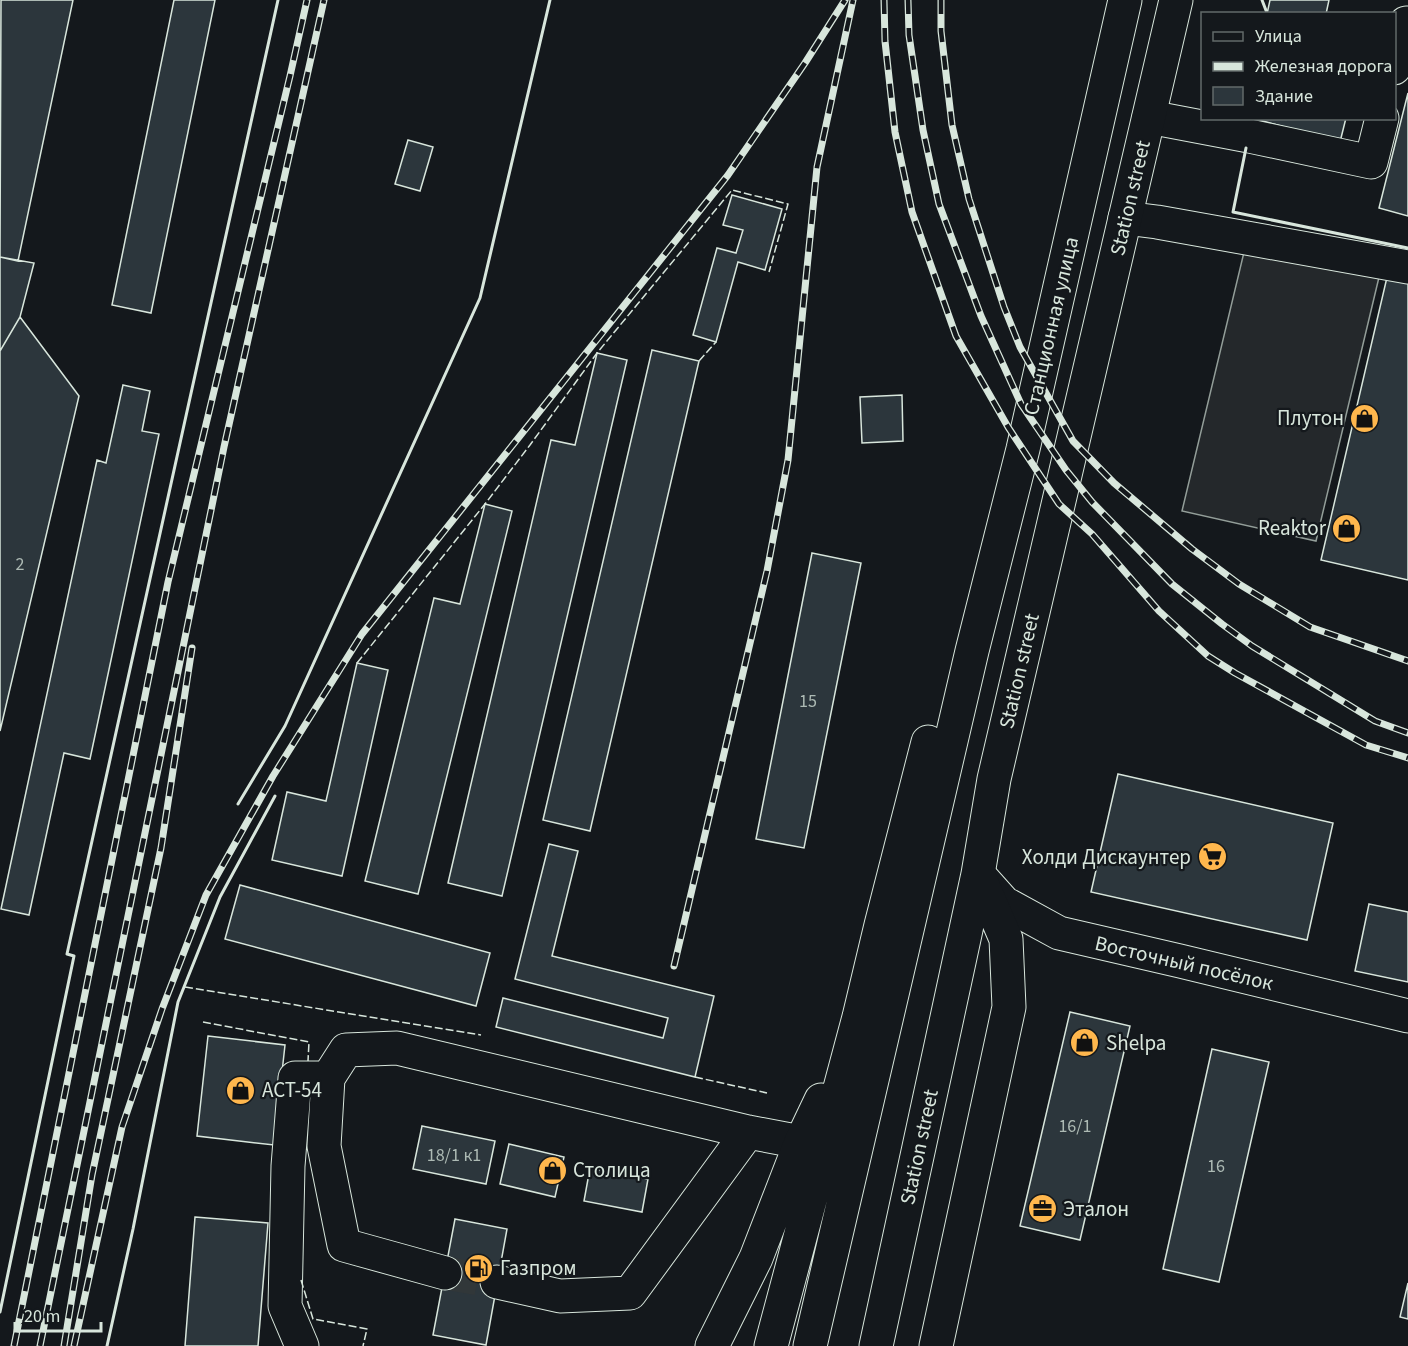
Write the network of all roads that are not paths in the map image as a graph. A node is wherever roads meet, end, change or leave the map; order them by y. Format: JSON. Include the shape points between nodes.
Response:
{"nodes":[{"id":1,"x":1125,"y":0,"type":"edge"},
{"id":2,"x":1176,"y":0,"type":"edge"},
{"id":3,"x":1406,"y":23,"type":"dead end"},
{"id":4,"x":1396,"y":64,"type":"edge"},
{"id":5,"x":1149,"y":117,"type":"junction"},
{"id":6,"x":1382,"y":120,"type":"edge"},
{"id":7,"x":1125,"y":218,"type":"junction"},
{"id":8,"x":1408,"y":267,"type":"edge"},
{"id":9,"x":972,"y":651,"type":"junction"},
{"id":10,"x":1021,"y":660,"type":"junction"},
{"id":11,"x":978,"y":874,"type":"junction"},
{"id":12,"x":1408,"y":1016,"type":"edge"},
{"id":13,"x":859,"y":1017,"type":"junction"},
{"id":14,"x":328,"y":1078,"type":"junction"},
{"id":15,"x":748,"y":1132,"type":"junction"},
{"id":16,"x":801,"y":1142,"type":"junction"},
{"id":17,"x":445,"y":1273,"type":"tunnel mouth"},
{"id":18,"x":497,"y":1282,"type":"tunnel mouth"},
{"id":19,"x":302,"y":1346,"type":"edge"},
{"id":20,"x":712,"y":1346,"type":"edge"},
{"id":21,"x":771,"y":1346,"type":"edge"},
{"id":22,"x":810,"y":1346,"type":"edge"},
{"id":23,"x":876,"y":1346,"type":"edge"},
{"id":24,"x":936,"y":1346,"type":"edge"}],
"edges":[{"from":1,"to":9,"type":"main road","name":"Станционная улица"},
{"from":2,"to":5,"type":"main road","name":"Station street"},
{"from":3,"to":4,"type":"main road"},
{"from":5,"to":6,"type":"main road","via":[[1371,162]]},
{"from":5,"to":7,"type":"main road","name":"Station street"},
{"from":7,"to":8,"type":"main road"},
{"from":7,"to":10,"type":"main road","name":"Station street"},
{"from":9,"to":10,"type":"main road"},
{"from":9,"to":13,"type":"main road","via":[[928,744]]},
{"from":9,"to":22,"type":"main road"},
{"from":10,"to":11,"type":"main road","name":"Station street","via":[[994,779]]},
{"from":11,"to":12,"type":"main road","name":"Восточный посёлок","via":[[1004,903],[1059,933]]},
{"from":11,"to":23,"type":"main road","name":"Station street"},
{"from":11,"to":24,"type":"main road","via":[[1006,939],[1009,1007]]},
{"from":13,"to":16,"type":"main road"},
{"from":13,"to":21,"type":"main road"},
{"from":14,"to":15,"type":"main road","via":[[346,1050],[397,1048]]},
{"from":14,"to":17,"type":"main road","via":[[324,1146],[344,1245]]},
{"from":14,"to":19,"type":"main road","via":[[295,1078],[288,1166],[285,1306]]},
{"from":15,"to":16,"type":"main road"},
{"from":15,"to":18,"type":"main road","via":[[630,1293],[560,1296]]},
{"from":16,"to":20,"type":"main road","via":[[756,1258]]}]}
